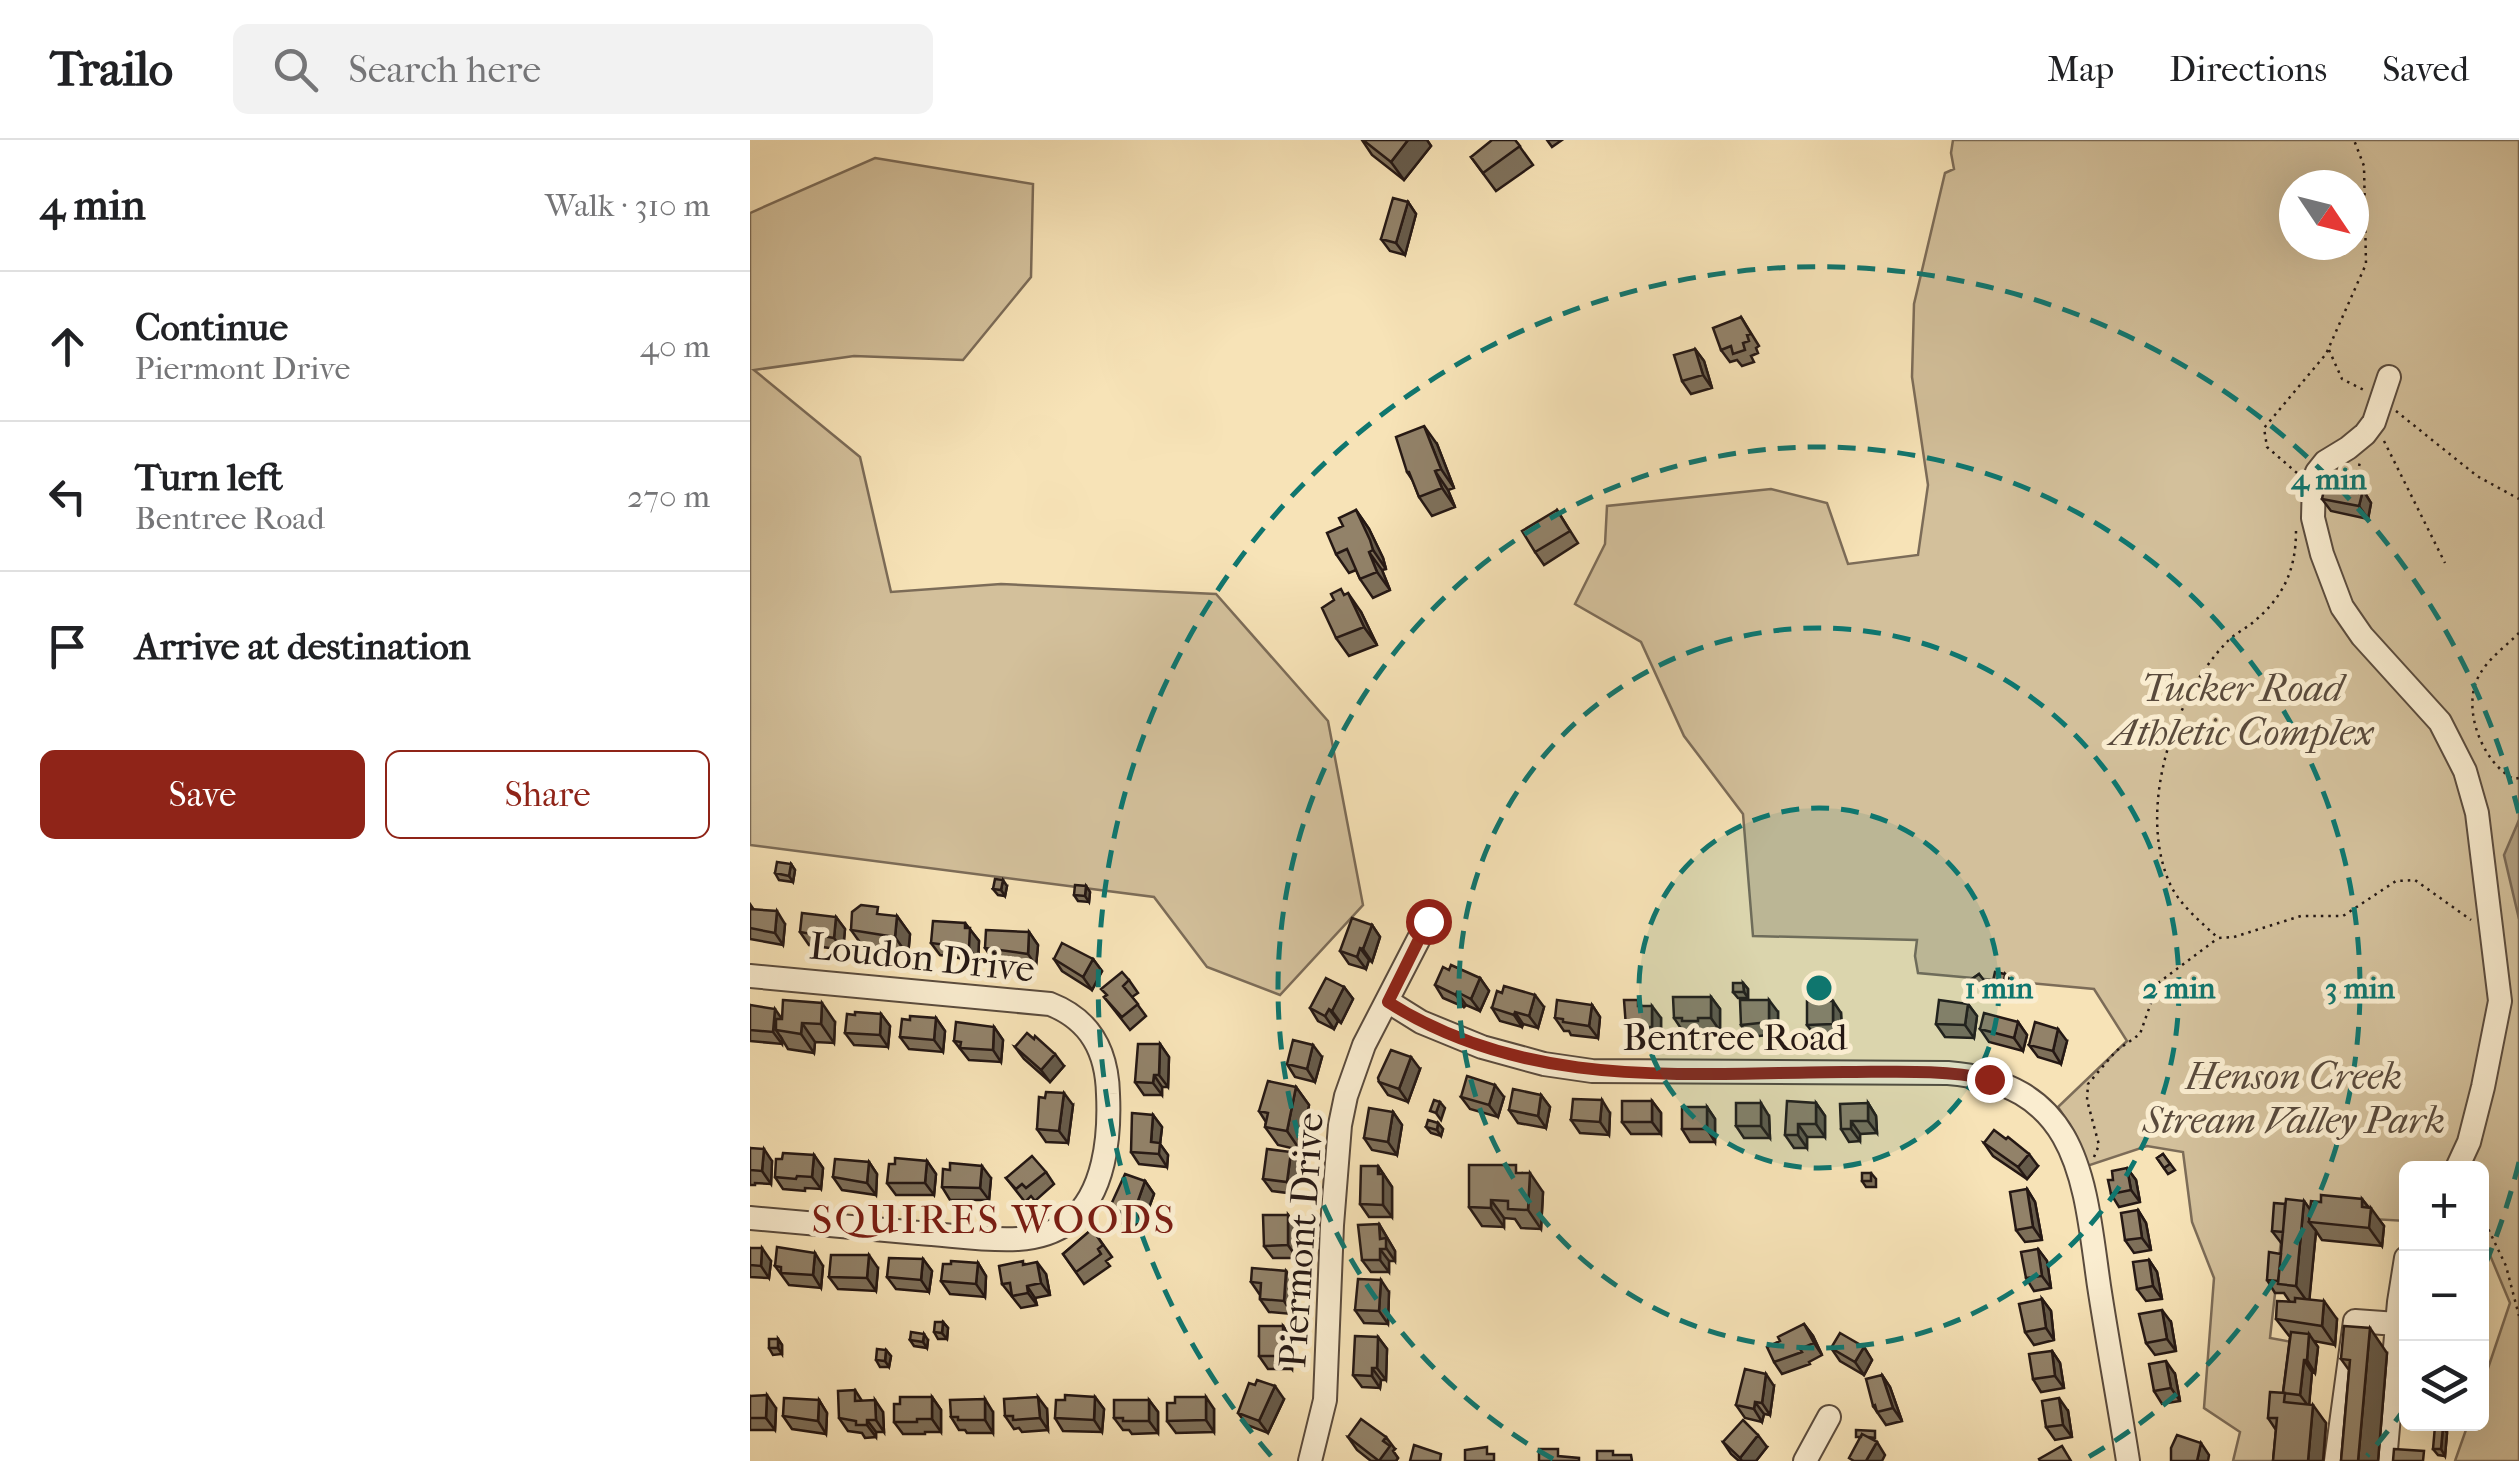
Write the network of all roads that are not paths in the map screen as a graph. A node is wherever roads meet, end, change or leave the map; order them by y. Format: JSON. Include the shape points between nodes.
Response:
{"nodes":[{"id":1,"x":2382,"y":399,"type":"road end"},
{"id":2,"x":1428,"y":921,"type":"dead end"},
{"id":3,"x":750,"y":976,"type":"edge"},
{"id":4,"x":1388,"y":1002,"type":"junction"},
{"id":5,"x":2460,"y":1161,"type":"edge"},
{"id":6,"x":750,"y":1218,"type":"edge"},
{"id":7,"x":2399,"y":1309,"type":"edge"},
{"id":8,"x":2397,"y":1324,"type":"junction"},
{"id":9,"x":1829,"y":1417,"type":"dead end"},
{"id":10,"x":2126,"y":1450,"type":"edge"},
{"id":11,"x":1310,"y":1461,"type":"edge"},
{"id":12,"x":1805,"y":1461,"type":"edge"},
{"id":13,"x":2336,"y":1461,"type":"edge"},
{"id":14,"x":2385,"y":1461,"type":"edge"}],
"edges":[{"from":1,"to":5,"type":"street","via":[[2358,440],[2325,462],[2314,480],[2316,536],[2348,618],[2440,722],[2477,813],[2498,1017]]},
{"from":2,"to":4,"type":"street","name":"Piermont Drive"},
{"from":3,"to":6,"type":"street","name":"Loudon Drive","via":[[1050,1004],[1071,1014],[1097,1042],[1108,1101],[1099,1175],[1077,1214],[1045,1234],[996,1239]]},
{"from":4,"to":10,"type":"street","name":"Bentree Road","via":[[1482,1047],[1592,1072],[1948,1073],[1989,1079],[2040,1108],[2064,1136],[2087,1198]]},
{"from":4,"to":11,"type":"street","name":"Piermont Drive","via":[[1358,1059],[1340,1125],[1325,1400]]},
{"from":7,"to":8,"type":"street"},
{"from":8,"to":13,"type":"street","via":[[2355,1321]]},
{"from":8,"to":14,"type":"street"},
{"from":9,"to":12,"type":"street"}]}
